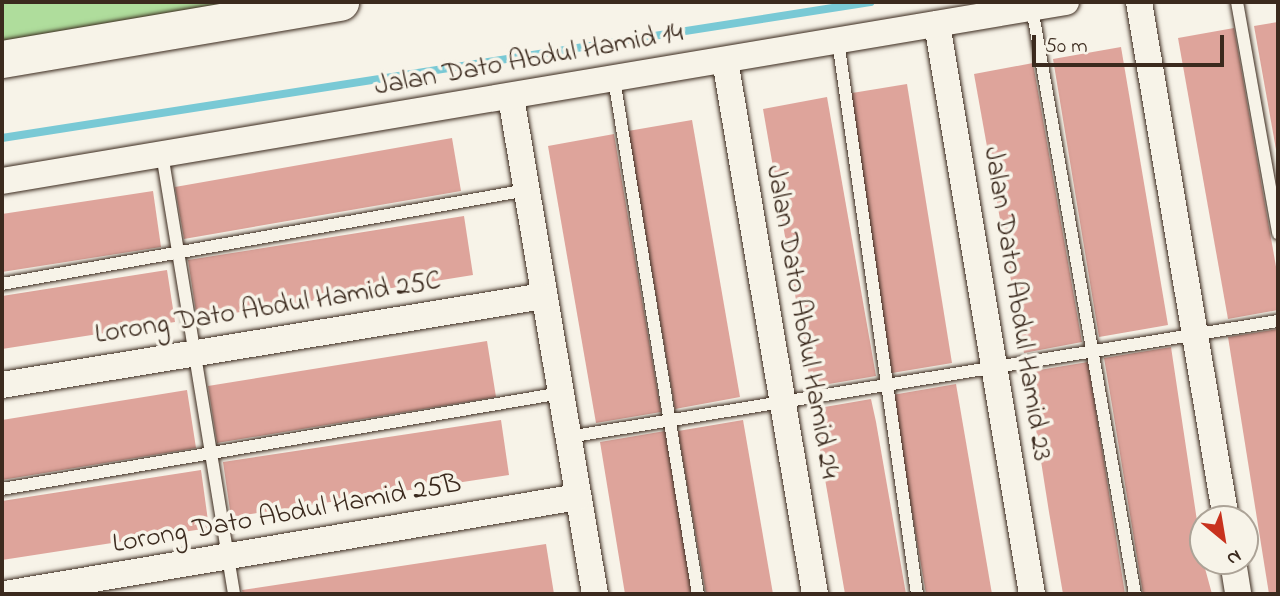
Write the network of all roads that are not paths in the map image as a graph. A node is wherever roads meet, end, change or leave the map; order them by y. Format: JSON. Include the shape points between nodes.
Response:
{"nodes":[{"id":1,"x":340,"y":2,"type":"edge"},
{"id":2,"x":1066,"y":2,"type":"edge"},
{"id":3,"x":1139,"y":2,"type":"edge"},
{"id":4,"x":1237,"y":2,"type":"edge"},
{"id":5,"x":1032,"y":8,"type":"junction"},
{"id":6,"x":937,"y":24,"type":"junction"},
{"id":7,"x":838,"y":41,"type":"junction"},
{"id":8,"x":2,"y":59,"type":"edge"},
{"id":9,"x":725,"y":60,"type":"junction"},
{"id":10,"x":614,"y":79,"type":"junction"},
{"id":11,"x":511,"y":97,"type":"junction"},
{"id":12,"x":162,"y":155,"type":"junction"},
{"id":13,"x":2,"y":181,"type":"edge"},
{"id":14,"x":527,"y":190,"type":"junction"},
{"id":15,"x":1278,"y":233,"type":"edge"},
{"id":16,"x":179,"y":255,"type":"junction"},
{"id":17,"x":2,"y":285,"type":"edge"},
{"id":18,"x":544,"y":296,"type":"junction"},
{"id":19,"x":1278,"y":321,"type":"edge"},
{"id":20,"x":1195,"y":335,"type":"junction"},
{"id":21,"x":1096,"y":351,"type":"junction"},
{"id":22,"x":195,"y":353,"type":"junction"},
{"id":23,"x":994,"y":367,"type":"junction"},
{"id":24,"x":883,"y":384,"type":"junction"},
{"id":25,"x":2,"y":385,"type":"edge"},
{"id":26,"x":561,"y":393,"type":"junction"},
{"id":27,"x":782,"y":400,"type":"junction"},
{"id":28,"x":670,"y":419,"type":"junction"},
{"id":29,"x":568,"y":437,"type":"junction"},
{"id":30,"x":211,"y":452,"type":"junction"},
{"id":31,"x":2,"y":489,"type":"edge"},
{"id":32,"x":578,"y":497,"type":"junction"},
{"id":33,"x":1224,"y":505,"type":"edge"},
{"id":34,"x":228,"y":558,"type":"junction"},
{"id":35,"x":1235,"y":575,"type":"edge"},
{"id":36,"x":5,"y":594,"type":"edge"},
{"id":37,"x":234,"y":594,"type":"edge"},
{"id":38,"x":595,"y":594,"type":"edge"},
{"id":39,"x":698,"y":594,"type":"edge"},
{"id":40,"x":814,"y":594,"type":"edge"},
{"id":41,"x":918,"y":594,"type":"edge"},
{"id":42,"x":1032,"y":594,"type":"edge"},
{"id":43,"x":1135,"y":594,"type":"edge"},
{"id":44,"x":1238,"y":594,"type":"edge"}],
"edges":[{"from":1,"to":8,"type":"street"},
{"from":2,"to":5,"type":"street","name":"Jalan Dato Abdul Hamid 14"},
{"from":3,"to":20,"type":"street"},
{"from":4,"to":15,"type":"lane"},
{"from":5,"to":6,"type":"street","name":"Jalan Dato Abdul Hamid 14"},
{"from":5,"to":21,"type":"lane"},
{"from":6,"to":7,"type":"street","name":"Jalan Dato Abdul Hamid 14"},
{"from":6,"to":23,"type":"street","name":"Jalan Dato Abdul Hamid 23"},
{"from":7,"to":9,"type":"street","name":"Jalan Dato Abdul Hamid 14"},
{"from":7,"to":24,"type":"lane"},
{"from":9,"to":10,"type":"street","name":"Jalan Dato Abdul Hamid 14"},
{"from":9,"to":27,"type":"street","name":"Jalan Dato Abdul Hamid 24"},
{"from":10,"to":11,"type":"street","name":"Jalan Dato Abdul Hamid 14"},
{"from":10,"to":28,"type":"lane"},
{"from":11,"to":12,"type":"street","name":"Jalan Dato Abdul Hamid 14"},
{"from":11,"to":14,"type":"street"},
{"from":12,"to":13,"type":"street","name":"Jalan Dato Abdul Hamid 14"},
{"from":12,"to":16,"type":"lane"},
{"from":14,"to":16,"type":"lane"},
{"from":14,"to":18,"type":"street"},
{"from":16,"to":17,"type":"lane"},
{"from":16,"to":22,"type":"lane"},
{"from":18,"to":22,"type":"street","name":"Lorong Dato Abdul Hamid 25C"},
{"from":18,"to":26,"type":"street"},
{"from":19,"to":20,"type":"lane"},
{"from":20,"to":21,"type":"lane"},
{"from":20,"to":33,"type":"street"},
{"from":21,"to":23,"type":"lane"},
{"from":21,"to":43,"type":"lane"},
{"from":22,"to":25,"type":"street","name":"Lorong Dato Abdul Hamid 25C"},
{"from":22,"to":30,"type":"lane"},
{"from":23,"to":24,"type":"lane"},
{"from":23,"to":42,"type":"street","name":"Jalan Dato Abdul Hamid 23"},
{"from":24,"to":27,"type":"lane"},
{"from":24,"to":41,"type":"lane"},
{"from":26,"to":29,"type":"street"},
{"from":26,"to":30,"type":"lane"},
{"from":27,"to":28,"type":"lane"},
{"from":27,"to":40,"type":"street","name":"Jalan Dato Abdul Hamid 24"},
{"from":28,"to":29,"type":"lane"},
{"from":28,"to":39,"type":"lane"},
{"from":29,"to":32,"type":"street"},
{"from":30,"to":31,"type":"lane"},
{"from":30,"to":34,"type":"lane"},
{"from":32,"to":34,"type":"street","name":"Lorong Dato Abdul Hamid 25B"},
{"from":32,"to":38,"type":"street"},
{"from":34,"to":36,"type":"street","name":"Lorong Dato Abdul Hamid 25B"},
{"from":34,"to":37,"type":"lane"},
{"from":35,"to":44,"type":"street"}]}
